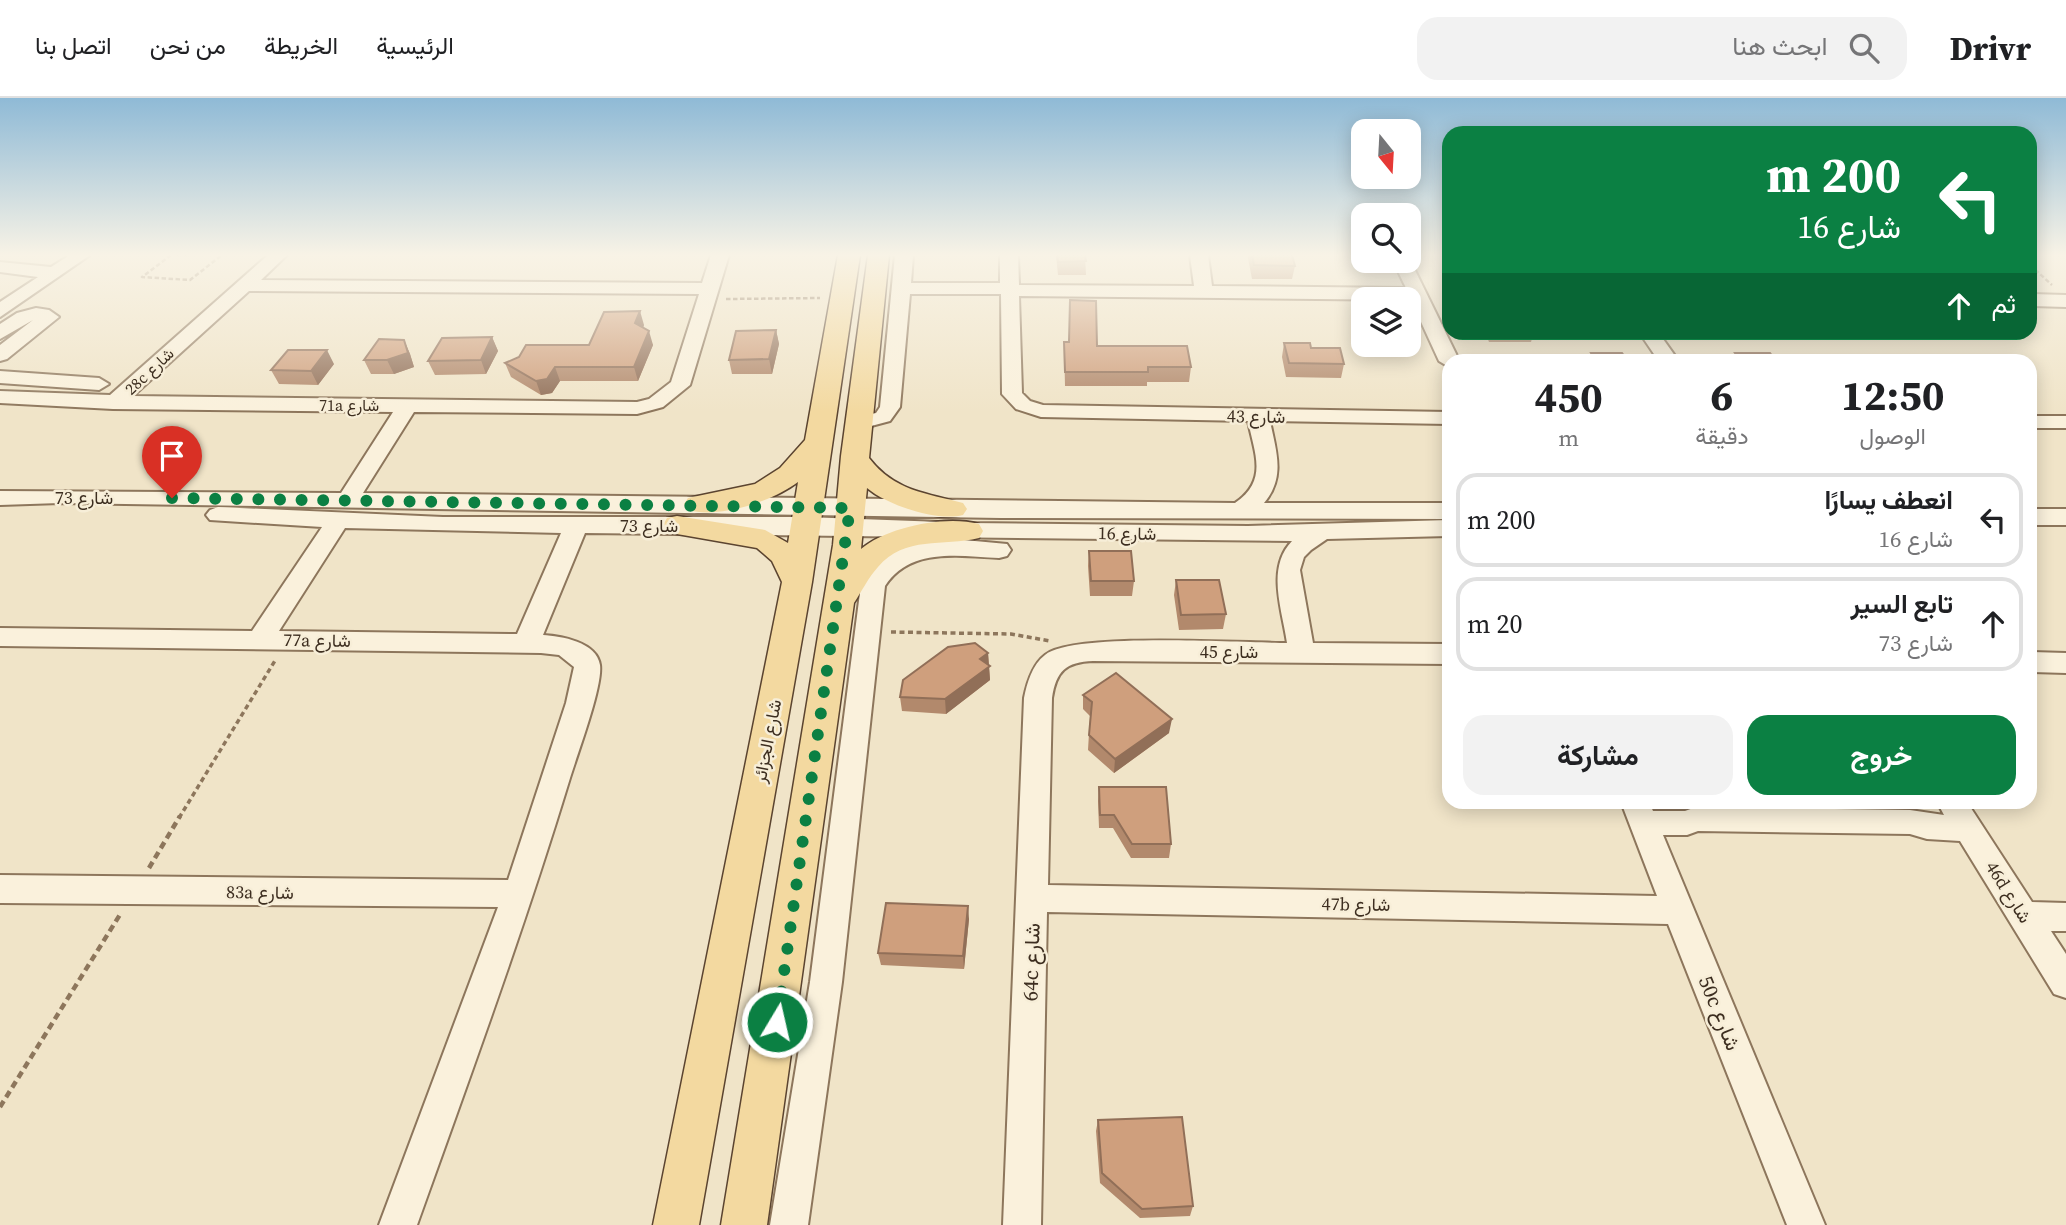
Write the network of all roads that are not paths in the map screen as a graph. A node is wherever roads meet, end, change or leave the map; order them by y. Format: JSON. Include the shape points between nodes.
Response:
{"nodes":[{"id":1,"x":217,"y":308,"type":"edge"},
{"id":2,"x":704,"y":308,"type":"edge"},
{"id":3,"x":839,"y":308,"type":"edge"},
{"id":4,"x":872,"y":308,"type":"edge"},
{"id":5,"x":899,"y":308,"type":"edge"},
{"id":6,"x":1010,"y":308,"type":"edge"},
{"id":7,"x":1424,"y":308,"type":"edge"},
{"id":8,"x":0,"y":312,"type":"edge"},
{"id":9,"x":26,"y":316,"type":"junction"},
{"id":10,"x":0,"y":334,"type":"edge"},
{"id":11,"x":1446,"y":354,"type":"edge"},
{"id":12,"x":0,"y":355,"type":"edge"},
{"id":13,"x":684,"y":375,"type":"joint"},
{"id":14,"x":5,"y":381,"type":"edge"},
{"id":15,"x":99,"y":384,"type":"dead end"},
{"id":16,"x":0,"y":397,"type":"edge"},
{"id":17,"x":113,"y":403,"type":"junction"},
{"id":18,"x":408,"y":405,"type":"junction"},
{"id":19,"x":1258,"y":416,"type":"junction"},
{"id":20,"x":1442,"y":418,"type":"edge"},
{"id":21,"x":2037,"y":422,"type":"edge"},
{"id":22,"x":2066,"y":422,"type":"edge"},
{"id":23,"x":857,"y":440,"type":"junction"},
{"id":24,"x":818,"y":441,"type":"junction"},
{"id":25,"x":1269,"y":478,"type":"junction"},
{"id":26,"x":0,"y":498,"type":"edge"},
{"id":27,"x":698,"y":504,"type":"junction"},
{"id":28,"x":1239,"y":511,"type":"junction"},
{"id":29,"x":342,"y":512,"type":"junction"},
{"id":30,"x":1442,"y":512,"type":"edge"},
{"id":31,"x":806,"y":515,"type":"junction"},
{"id":32,"x":849,"y":517,"type":"junction"},
{"id":33,"x":2037,"y":517,"type":"edge"},
{"id":34,"x":2066,"y":517,"type":"edge"},
{"id":35,"x":961,"y":520,"type":"junction"},
{"id":36,"x":1315,"y":522,"type":"junction"},
{"id":37,"x":576,"y":525,"type":"junction"},
{"id":38,"x":677,"y":525,"type":"junction"},
{"id":39,"x":1442,"y":528,"type":"edge"},
{"id":40,"x":1088,"y":533,"type":"junction"},
{"id":41,"x":1248,"y":534,"type":"junction"},
{"id":42,"x":1288,"y":570,"type":"junction"},
{"id":43,"x":797,"y":582,"type":"junction"},
{"id":44,"x":836,"y":609,"type":"junction"},
{"id":45,"x":0,"y":636,"type":"edge"},
{"id":46,"x":260,"y":639,"type":"junction"},
{"id":47,"x":526,"y":644,"type":"junction"},
{"id":48,"x":1301,"y":652,"type":"junction"},
{"id":49,"x":1442,"y":654,"type":"edge"},
{"id":50,"x":2037,"y":662,"type":"edge"},
{"id":51,"x":2066,"y":663,"type":"edge"},
{"id":52,"x":1038,"y":698,"type":"joint"},
{"id":53,"x":1639,"y":812,"type":"edge"},
{"id":54,"x":1960,"y":815,"type":"edge"},
{"id":55,"x":1696,"y":819,"type":"joint"},
{"id":56,"x":1910,"y":822,"type":"joint"},
{"id":57,"x":0,"y":889,"type":"edge"},
{"id":58,"x":519,"y":894,"type":"junction"},
{"id":59,"x":1032,"y":898,"type":"junction"},
{"id":60,"x":1679,"y":910,"type":"junction"},
{"id":61,"x":2024,"y":916,"type":"junction"},
{"id":62,"x":2066,"y":917,"type":"edge"},
{"id":63,"x":2066,"y":983,"type":"edge"},
{"id":64,"x":769,"y":1072,"type":"junction"},
{"id":65,"x":812,"y":1072,"type":"junction"},
{"id":66,"x":398,"y":1225,"type":"edge"},
{"id":67,"x":676,"y":1225,"type":"edge"},
{"id":68,"x":744,"y":1225,"type":"edge"},
{"id":69,"x":789,"y":1225,"type":"edge"},
{"id":70,"x":1022,"y":1225,"type":"edge"},
{"id":71,"x":1806,"y":1225,"type":"edge"}],
"edges":[{"from":1,"to":17,"type":"street","name":"28c شارع"},
{"from":2,"to":13,"type":"street"},
{"from":3,"to":24,"type":"main road","name":"شارع الجزائر"},
{"from":4,"to":23,"type":"main road"},
{"from":5,"to":23,"type":"street","via":[[890,407]]},
{"from":6,"to":19,"type":"street","name":"شارع 43","via":[[1012,394],[1023,405],[1062,412]]},
{"from":7,"to":11,"type":"street"},
{"from":8,"to":9,"type":"street"},
{"from":9,"to":10,"type":"street"},
{"from":9,"to":12,"type":"street","via":[[41,313],[49,317]]},
{"from":13,"to":18,"type":"street","name":"71a شارع","via":[[671,395],[637,408]]},
{"from":14,"to":15,"type":"street"},
{"from":16,"to":17,"type":"street","name":"71a شارع"},
{"from":17,"to":18,"type":"street","name":"71a شارع"},
{"from":18,"to":29,"type":"street"},
{"from":19,"to":20,"type":"street","name":"شارع 43"},
{"from":19,"to":25,"type":"street"},
{"from":21,"to":22,"type":"street"},
{"from":23,"to":32,"type":"main road"},
{"from":23,"to":35,"type":"main road","via":[[870,479],[887,492]]},
{"from":24,"to":27,"type":"main road","via":[[795,472],[774,488]]},
{"from":24,"to":31,"type":"main road","name":"شارع الجزائر"},
{"from":25,"to":28,"type":"street","via":[[1259,496]]},
{"from":25,"to":36,"type":"street"},
{"from":26,"to":29,"type":"street","name":"شارع 73","via":[[33,499],[50,505]]},
{"from":27,"to":29,"type":"street","name":"شارع 73"},
{"from":27,"to":31,"type":"street","name":"شارع 73"},
{"from":28,"to":35,"type":"street","name":"شارع 16"},
{"from":28,"to":36,"type":"street","name":"شارع 16"},
{"from":29,"to":37,"type":"street","name":"شارع 73"},
{"from":29,"to":46,"type":"street"},
{"from":30,"to":36,"type":"street","name":"شارع 16"},
{"from":31,"to":32,"type":"street","name":"شارع 16"},
{"from":31,"to":38,"type":"street","name":"شارع 73"},
{"from":31,"to":43,"type":"main road","name":"شارع الجزائر"},
{"from":32,"to":35,"type":"street","name":"شارع 16"},
{"from":32,"to":44,"type":"main road"},
{"from":33,"to":34,"type":"street"},
{"from":35,"to":40,"type":"street","name":"شارع 16"},
{"from":35,"to":44,"type":"main road","via":[[881,546],[862,563]]},
{"from":36,"to":39,"type":"street","name":"شارع 16"},
{"from":36,"to":41,"type":"street","name":"شارع 16"},
{"from":36,"to":42,"type":"street"},
{"from":37,"to":38,"type":"street","name":"شارع 73"},
{"from":37,"to":47,"type":"street"},
{"from":38,"to":43,"type":"main road","via":[[765,540],[784,555]]},
{"from":40,"to":41,"type":"street","name":"شارع 16"},
{"from":40,"to":65,"type":"street","via":[[1077,546],[1060,550],[926,549],[902,556],[877,575]]},
{"from":41,"to":42,"type":"street"},
{"from":42,"to":48,"type":"street"},
{"from":43,"to":67,"type":"main road","name":"شارع الجزائر"},
{"from":44,"to":64,"type":"main road"},
{"from":45,"to":46,"type":"street","name":"77a شارع"},
{"from":46,"to":47,"type":"street","name":"77a شارع"},
{"from":47,"to":58,"type":"street","name":"77a شارع","via":[[562,645],[578,652],[587,665],[580,703]]},
{"from":48,"to":49,"type":"street","name":"شارع 45"},
{"from":48,"to":52,"type":"street","name":"شارع 45","via":[[1075,652],[1046,668]]},
{"from":50,"to":51,"type":"street"},
{"from":52,"to":59,"type":"street","name":"64c شارع"},
{"from":53,"to":55,"type":"street","via":[[1687,823]]},
{"from":53,"to":60,"type":"street","name":"50c شارع"},
{"from":54,"to":56,"type":"street","via":[[1927,827]]},
{"from":54,"to":61,"type":"street","name":"46d شارع"},
{"from":55,"to":56,"type":"street"},
{"from":57,"to":58,"type":"street","name":"83a شارع"},
{"from":58,"to":66,"type":"street","name":"77a شارع"},
{"from":59,"to":60,"type":"street","name":"47b شارع"},
{"from":59,"to":70,"type":"street","name":"64c شارع"},
{"from":60,"to":71,"type":"street","name":"50c شارع"},
{"from":61,"to":62,"type":"street"},
{"from":61,"to":63,"type":"street","name":"46d شارع"},
{"from":64,"to":65,"type":"street"},
{"from":64,"to":68,"type":"main road"},
{"from":65,"to":69,"type":"street"}]}
